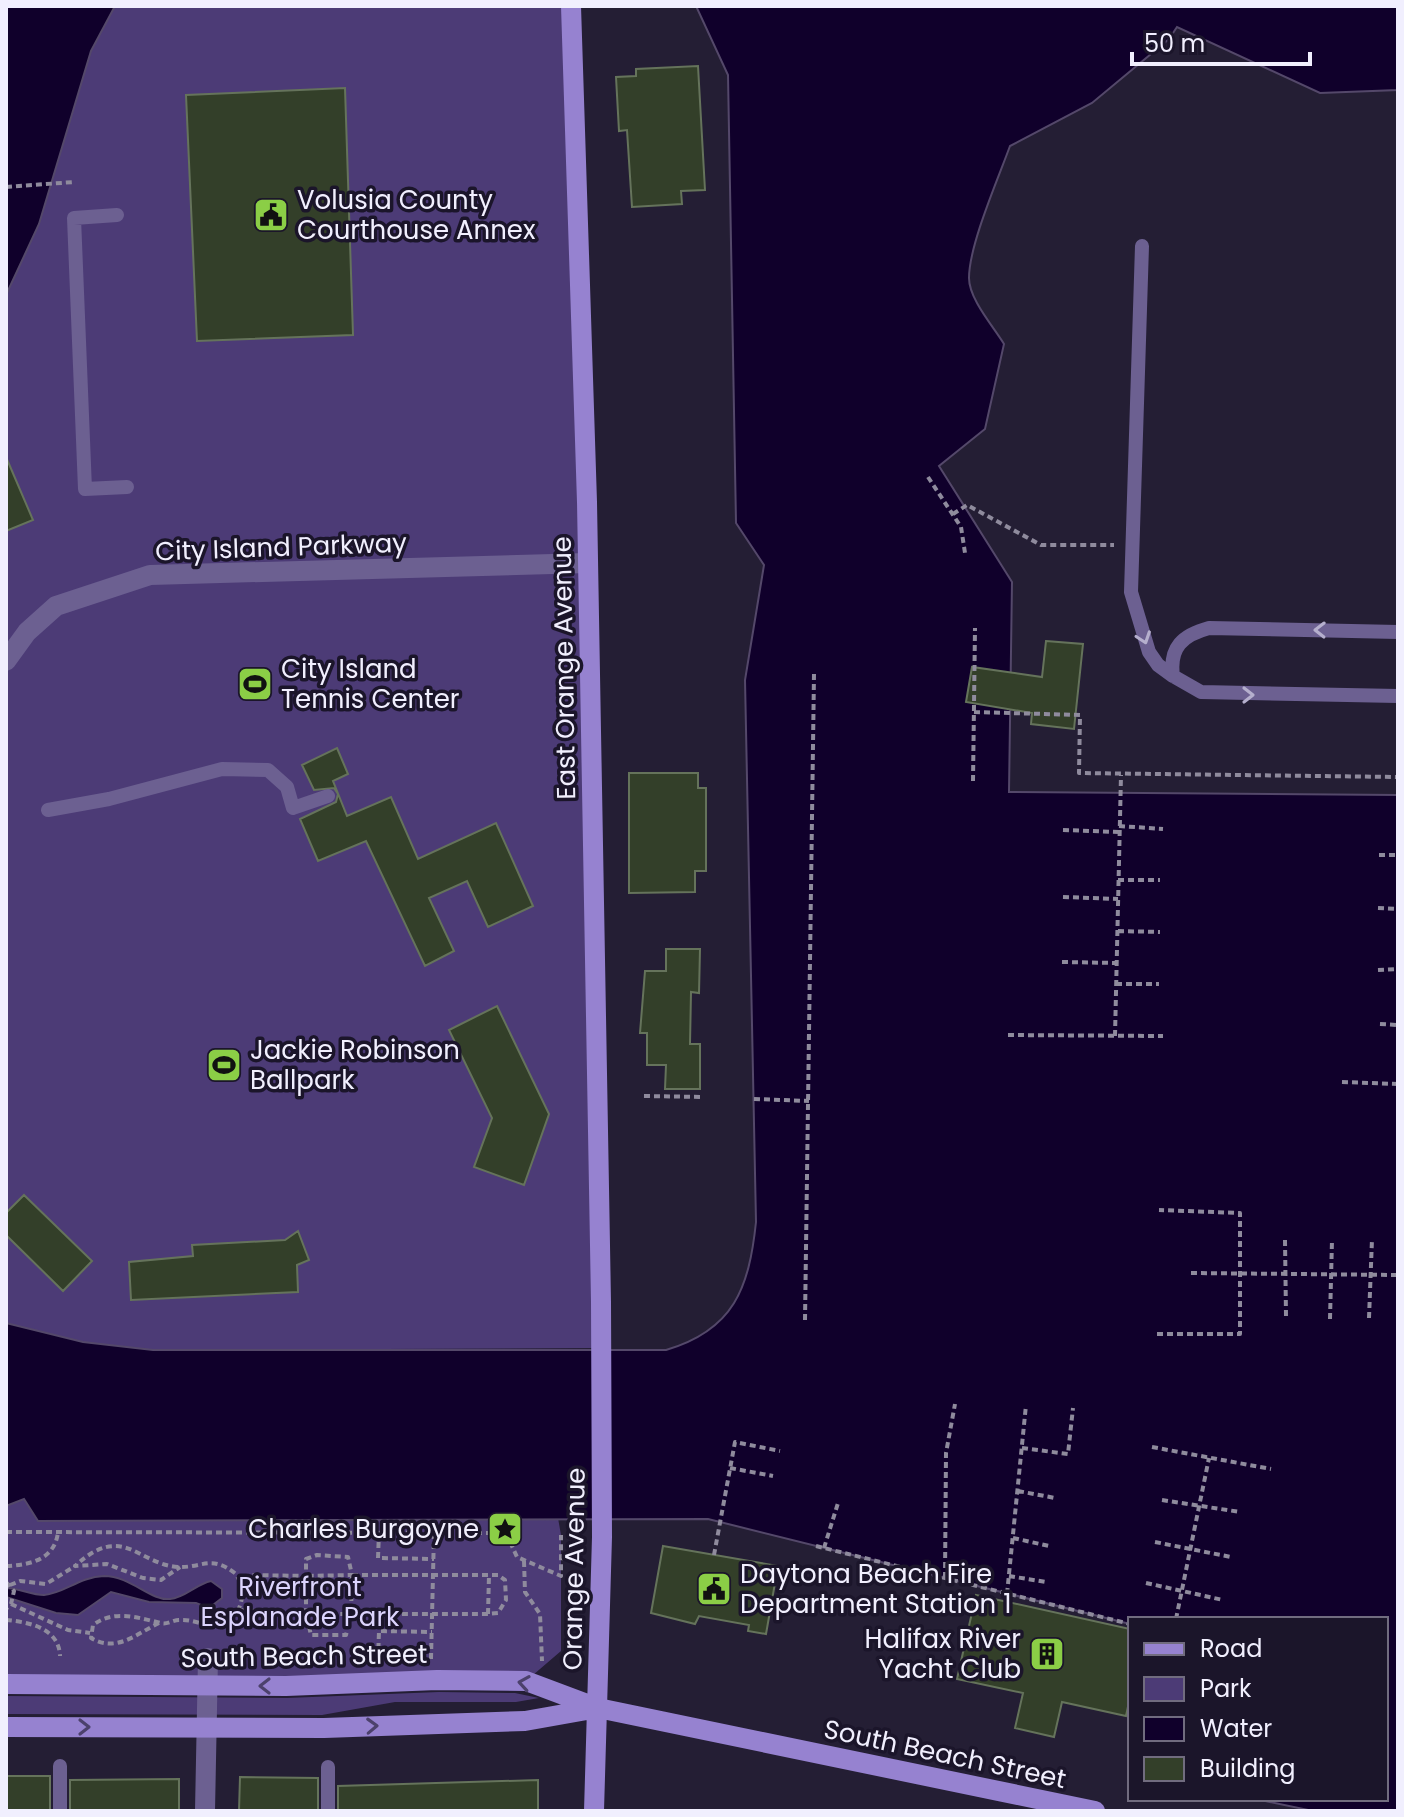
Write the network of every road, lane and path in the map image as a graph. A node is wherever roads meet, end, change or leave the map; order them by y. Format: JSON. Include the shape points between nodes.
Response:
{"nodes":[{"id":1,"x":571,"y":6,"type":"edge"},
{"id":2,"x":74,"y":182,"type":"dead end"},
{"id":3,"x":6,"y":187,"type":"edge"},
{"id":4,"x":117,"y":215,"type":"dead end"},
{"id":5,"x":1142,"y":246,"type":"dead end"},
{"id":6,"x":928,"y":477,"type":"dead end"},
{"id":7,"x":127,"y":487,"type":"dead end"},
{"id":8,"x":953,"y":514,"type":"junction"},
{"id":9,"x":1132,"y":545,"type":"junction"},
{"id":10,"x":965,"y":553,"type":"dead end"},
{"id":11,"x":588,"y":563,"type":"junction"},
{"id":12,"x":975,"y":628,"type":"dead end"},
{"id":13,"x":1398,"y":632,"type":"edge"},
{"id":14,"x":6,"y":661,"type":"edge"},
{"id":15,"x":814,"y":674,"type":"dead end"},
{"id":16,"x":1173,"y":676,"type":"junction"},
{"id":17,"x":1398,"y":696,"type":"edge"},
{"id":18,"x":974,"y":712,"type":"junction"},
{"id":19,"x":1121,"y":775,"type":"junction"},
{"id":20,"x":1398,"y":777,"type":"edge"},
{"id":21,"x":973,"y":781,"type":"dead end"},
{"id":22,"x":328,"y":796,"type":"dead end"},
{"id":23,"x":48,"y":810,"type":"dead end"},
{"id":24,"x":1119,"y":829,"type":"junction"},
{"id":25,"x":1163,"y":829,"type":"dead end"},
{"id":26,"x":1063,"y":830,"type":"dead end"},
{"id":27,"x":1379,"y":855,"type":"dead end"},
{"id":28,"x":1398,"y":855,"type":"edge"},
{"id":29,"x":1118,"y":880,"type":"junction"},
{"id":30,"x":1160,"y":880,"type":"dead end"},
{"id":31,"x":1063,"y":897,"type":"dead end"},
{"id":32,"x":1118,"y":899,"type":"junction"},
{"id":33,"x":1378,"y":908,"type":"dead end"},
{"id":34,"x":1398,"y":909,"type":"edge"},
{"id":35,"x":1117,"y":931,"type":"junction"},
{"id":36,"x":1160,"y":932,"type":"dead end"},
{"id":37,"x":1062,"y":962,"type":"dead end"},
{"id":38,"x":1116,"y":963,"type":"junction"},
{"id":39,"x":1398,"y":969,"type":"edge"},
{"id":40,"x":1378,"y":970,"type":"dead end"},
{"id":41,"x":1116,"y":984,"type":"junction"},
{"id":42,"x":1159,"y":984,"type":"dead end"},
{"id":43,"x":1380,"y":1024,"type":"dead end"},
{"id":44,"x":1398,"y":1025,"type":"edge"},
{"id":45,"x":1008,"y":1035,"type":"dead end"},
{"id":46,"x":1115,"y":1036,"type":"junction"},
{"id":47,"x":1163,"y":1036,"type":"dead end"},
{"id":48,"x":1342,"y":1082,"type":"dead end"},
{"id":49,"x":1398,"y":1084,"type":"edge"},
{"id":50,"x":644,"y":1096,"type":"dead end"},
{"id":51,"x":702,"y":1097,"type":"dead end"},
{"id":52,"x":754,"y":1099,"type":"dead end"},
{"id":53,"x":809,"y":1101,"type":"junction"},
{"id":54,"x":1159,"y":1210,"type":"dead end"},
{"id":55,"x":1372,"y":1239,"type":"dead end"},
{"id":56,"x":1285,"y":1240,"type":"dead end"},
{"id":57,"x":1332,"y":1240,"type":"dead end"},
{"id":58,"x":1191,"y":1273,"type":"dead end"},
{"id":59,"x":1240,"y":1274,"type":"junction"},
{"id":60,"x":1285,"y":1274,"type":"junction"},
{"id":61,"x":1331,"y":1274,"type":"junction"},
{"id":62,"x":1371,"y":1275,"type":"junction"},
{"id":63,"x":1398,"y":1275,"type":"edge"},
{"id":64,"x":1286,"y":1316,"type":"dead end"},
{"id":65,"x":1369,"y":1318,"type":"dead end"},
{"id":66,"x":1330,"y":1319,"type":"dead end"},
{"id":67,"x":805,"y":1320,"type":"dead end"},
{"id":68,"x":601,"y":1329,"type":"joint"},
{"id":69,"x":1157,"y":1334,"type":"dead end"},
{"id":70,"x":955,"y":1404,"type":"dead end"},
{"id":71,"x":1026,"y":1405,"type":"dead end"},
{"id":72,"x":1073,"y":1408,"type":"dead end"},
{"id":73,"x":1152,"y":1447,"type":"dead end"},
{"id":74,"x":1022,"y":1448,"type":"junction"},
{"id":75,"x":780,"y":1451,"type":"dead end"},
{"id":76,"x":1209,"y":1458,"type":"junction"},
{"id":77,"x":730,"y":1468,"type":"junction"},
{"id":78,"x":1271,"y":1469,"type":"dead end"},
{"id":79,"x":773,"y":1476,"type":"dead end"},
{"id":80,"x":1018,"y":1491,"type":"junction"},
{"id":81,"x":1055,"y":1498,"type":"dead end"},
{"id":82,"x":1162,"y":1500,"type":"dead end"},
{"id":83,"x":838,"y":1503,"type":"dead end"},
{"id":84,"x":1199,"y":1505,"type":"junction"},
{"id":85,"x":1240,"y":1512,"type":"dead end"},
{"id":86,"x":6,"y":1532,"type":"edge"},
{"id":87,"x":58,"y":1532,"type":"junction"},
{"id":88,"x":379,"y":1532,"type":"junction"},
{"id":89,"x":434,"y":1533,"type":"junction"},
{"id":90,"x":561,"y":1535,"type":"dead end"},
{"id":91,"x":1013,"y":1538,"type":"junction"},
{"id":92,"x":1155,"y":1542,"type":"dead end"},
{"id":93,"x":816,"y":1546,"type":"dead end"},
{"id":94,"x":1049,"y":1546,"type":"dead end"},
{"id":95,"x":824,"y":1548,"type":"junction"},
{"id":96,"x":1190,"y":1549,"type":"junction"},
{"id":97,"x":714,"y":1555,"type":"dead end"},
{"id":98,"x":1231,"y":1557,"type":"dead end"},
{"id":99,"x":434,"y":1559,"type":"junction"},
{"id":100,"x":524,"y":1561,"type":"junction"},
{"id":101,"x":6,"y":1566,"type":"edge"},
{"id":102,"x":75,"y":1566,"type":"junction"},
{"id":103,"x":180,"y":1567,"type":"junction"},
{"id":104,"x":352,"y":1575,"type":"junction"},
{"id":105,"x":433,"y":1575,"type":"junction"},
{"id":106,"x":489,"y":1575,"type":"junction"},
{"id":107,"x":306,"y":1576,"type":"junction"},
{"id":108,"x":1009,"y":1576,"type":"junction"},
{"id":109,"x":945,"y":1578,"type":"junction"},
{"id":110,"x":240,"y":1580,"type":"junction"},
{"id":111,"x":1046,"y":1582,"type":"dead end"},
{"id":112,"x":1146,"y":1583,"type":"dead end"},
{"id":113,"x":8,"y":1584,"type":"edge"},
{"id":114,"x":1182,"y":1591,"type":"junction"},
{"id":115,"x":1007,"y":1594,"type":"junction"},
{"id":116,"x":1223,"y":1600,"type":"dead end"},
{"id":117,"x":11,"y":1604,"type":"junction"},
{"id":118,"x":6,"y":1609,"type":"edge"},
{"id":119,"x":239,"y":1610,"type":"junction"},
{"id":120,"x":306,"y":1614,"type":"junction"},
{"id":121,"x":351,"y":1614,"type":"junction"},
{"id":122,"x":432,"y":1614,"type":"junction"},
{"id":123,"x":488,"y":1614,"type":"junction"},
{"id":124,"x":1176,"y":1617,"type":"edge"},
{"id":125,"x":6,"y":1620,"type":"edge"},
{"id":126,"x":159,"y":1623,"type":"junction"},
{"id":127,"x":1128,"y":1624,"type":"edge"},
{"id":128,"x":432,"y":1632,"type":"junction"},
{"id":129,"x":90,"y":1633,"type":"junction"},
{"id":130,"x":60,"y":1656,"type":"dead end"},
{"id":131,"x":208,"y":1658,"type":"dead end"},
{"id":132,"x":378,"y":1659,"type":"dead end"},
{"id":133,"x":431,"y":1659,"type":"dead end"},
{"id":134,"x":542,"y":1661,"type":"dead end"},
{"id":135,"x":6,"y":1684,"type":"edge"},
{"id":136,"x":207,"y":1685,"type":"junction"},
{"id":137,"x":598,"y":1708,"type":"junction"},
{"id":138,"x":6,"y":1727,"type":"edge"},
{"id":139,"x":206,"y":1727,"type":"junction"},
{"id":140,"x":60,"y":1766,"type":"dead end"},
{"id":141,"x":328,"y":1767,"type":"dead end"},
{"id":142,"x":60,"y":1811,"type":"edge"},
{"id":143,"x":205,"y":1811,"type":"edge"},
{"id":144,"x":328,"y":1811,"type":"edge"},
{"id":145,"x":594,"y":1811,"type":"edge"},
{"id":146,"x":1095,"y":1811,"type":"edge"}],
"edges":[{"from":1,"to":11,"type":"street","name":"East Orange Avenue"},
{"from":2,"to":3,"type":"path"},
{"from":4,"to":7,"type":"lane","via":[[74,218],[85,489]]},
{"from":5,"to":9,"type":"lane"},
{"from":6,"to":8,"type":"path"},
{"from":8,"to":9,"type":"path","via":[[967,505],[1041,545]]},
{"from":8,"to":10,"type":"path"},
{"from":9,"to":16,"type":"lane","one_way":true,"via":[[1131,592],[1149,652]]},
{"from":11,"to":14,"type":"street","name":"City Island Parkway","via":[[150,575],[56,606]]},
{"from":11,"to":68,"type":"street","name":"East Orange Avenue"},
{"from":12,"to":18,"type":"path"},
{"from":13,"to":16,"type":"lane","one_way":true,"via":[[1209,628],[1187,634],[1179,643],[1173,653]]},
{"from":15,"to":53,"type":"path"},
{"from":16,"to":17,"type":"lane","one_way":true,"via":[[1201,692],[1225,695]]},
{"from":18,"to":19,"type":"path","via":[[1080,715],[1079,773]]},
{"from":18,"to":21,"type":"path"},
{"from":19,"to":20,"type":"path"},
{"from":19,"to":24,"type":"path"},
{"from":22,"to":23,"type":"lane","via":[[293,808],[287,787],[268,770],[222,769]]},
{"from":24,"to":25,"type":"path"},
{"from":24,"to":26,"type":"path"},
{"from":24,"to":29,"type":"path"},
{"from":27,"to":28,"type":"path"},
{"from":29,"to":30,"type":"path"},
{"from":29,"to":32,"type":"path"},
{"from":31,"to":32,"type":"path"},
{"from":32,"to":35,"type":"path"},
{"from":33,"to":34,"type":"path"},
{"from":35,"to":36,"type":"path"},
{"from":35,"to":38,"type":"path"},
{"from":37,"to":38,"type":"path"},
{"from":38,"to":41,"type":"path"},
{"from":39,"to":40,"type":"path"},
{"from":41,"to":42,"type":"path"},
{"from":41,"to":46,"type":"path"},
{"from":43,"to":44,"type":"path"},
{"from":45,"to":46,"type":"path"},
{"from":46,"to":47,"type":"path"},
{"from":48,"to":49,"type":"path"},
{"from":50,"to":51,"type":"path"},
{"from":52,"to":53,"type":"path"},
{"from":53,"to":67,"type":"path"},
{"from":54,"to":59,"type":"path","via":[[1240,1213]]},
{"from":55,"to":62,"type":"path"},
{"from":56,"to":60,"type":"path"},
{"from":57,"to":61,"type":"path"},
{"from":58,"to":59,"type":"path"},
{"from":59,"to":60,"type":"path"},
{"from":59,"to":69,"type":"path","via":[[1240,1334]]},
{"from":60,"to":61,"type":"path"},
{"from":60,"to":64,"type":"path"},
{"from":61,"to":62,"type":"path"},
{"from":61,"to":66,"type":"path"},
{"from":62,"to":63,"type":"path"},
{"from":62,"to":65,"type":"path"},
{"from":68,"to":137,"type":"street","name":"Orange Avenue"},
{"from":70,"to":109,"type":"path","via":[[946,1453]]},
{"from":71,"to":74,"type":"path"},
{"from":72,"to":74,"type":"path","via":[[1068,1454]]},
{"from":73,"to":76,"type":"path"},
{"from":74,"to":80,"type":"path"},
{"from":75,"to":77,"type":"path","via":[[735,1442]]},
{"from":76,"to":78,"type":"path"},
{"from":76,"to":84,"type":"path"},
{"from":77,"to":79,"type":"path"},
{"from":77,"to":97,"type":"path"},
{"from":80,"to":81,"type":"path"},
{"from":80,"to":91,"type":"path"},
{"from":82,"to":84,"type":"path"},
{"from":83,"to":95,"type":"path"},
{"from":84,"to":85,"type":"path"},
{"from":84,"to":96,"type":"path"},
{"from":86,"to":87,"type":"path"},
{"from":87,"to":88,"type":"path"},
{"from":87,"to":101,"type":"path","via":[[56,1546],[41,1559]]},
{"from":88,"to":89,"type":"path"},
{"from":88,"to":99,"type":"path","via":[[378,1558]]},
{"from":89,"to":99,"type":"path"},
{"from":89,"to":100,"type":"path","via":[[506,1533],[512,1550]]},
{"from":90,"to":100,"type":"path","via":[[561,1576]]},
{"from":91,"to":94,"type":"path"},
{"from":91,"to":108,"type":"path"},
{"from":92,"to":96,"type":"path"},
{"from":93,"to":95,"type":"path"},
{"from":95,"to":109,"type":"path"},
{"from":96,"to":98,"type":"path"},
{"from":96,"to":114,"type":"path"},
{"from":99,"to":105,"type":"path"},
{"from":100,"to":134,"type":"path","via":[[525,1592],[540,1614]]},
{"from":102,"to":103,"type":"path","via":[[107,1564],[161,1580]]},
{"from":102,"to":103,"type":"path","via":[[120,1546]]},
{"from":102,"to":113,"type":"path","via":[[46,1584]]},
{"from":103,"to":110,"type":"path","via":[[217,1563]]},
{"from":104,"to":105,"type":"path"},
{"from":104,"to":107,"type":"path"},
{"from":104,"to":107,"type":"path","via":[[348,1557],[317,1555],[306,1559]]},
{"from":104,"to":121,"type":"path"},
{"from":105,"to":106,"type":"path"},
{"from":105,"to":122,"type":"path"},
{"from":106,"to":123,"type":"path"},
{"from":106,"to":123,"type":"path","via":[[505,1580],[506,1600],[498,1613]]},
{"from":107,"to":110,"type":"path","via":[[250,1575]]},
{"from":107,"to":120,"type":"path"},
{"from":108,"to":111,"type":"path"},
{"from":108,"to":115,"type":"path"},
{"from":109,"to":115,"type":"path"},
{"from":110,"to":119,"type":"path"},
{"from":112,"to":114,"type":"path"},
{"from":113,"to":117,"type":"path","via":[[14,1591]]},
{"from":114,"to":116,"type":"path"},
{"from":114,"to":124,"type":"path"},
{"from":115,"to":127,"type":"path"},
{"from":117,"to":118,"type":"path"},
{"from":117,"to":129,"type":"path","via":[[68,1630]]},
{"from":119,"to":120,"type":"path"},
{"from":119,"to":126,"type":"path","via":[[215,1626],[183,1619]]},
{"from":120,"to":121,"type":"path"},
{"from":120,"to":121,"type":"path","via":[[307,1630],[319,1637],[346,1635]]},
{"from":121,"to":122,"type":"path"},
{"from":122,"to":123,"type":"path"},
{"from":122,"to":128,"type":"path"},
{"from":125,"to":130,"type":"path","via":[[49,1632]]},
{"from":126,"to":129,"type":"path","via":[[144,1617],[108,1618],[93,1625]]},
{"from":126,"to":129,"type":"path","via":[[120,1644],[96,1641]]},
{"from":128,"to":132,"type":"path","via":[[379,1631]]},
{"from":128,"to":133,"type":"path"},
{"from":131,"to":136,"type":"street"},
{"from":135,"to":136,"type":"street","name":"South Beach Street"},
{"from":137,"to":136,"type":"street","name":"South Beach Street","one_way":true,"via":[[526,1681]]},
{"from":136,"to":139,"type":"street"},
{"from":139,"to":137,"type":"street","name":"South Beach Street","one_way":true,"via":[[525,1721]]},
{"from":137,"to":145,"type":"street","name":"Orange Avenue"},
{"from":137,"to":146,"type":"street","name":"South Beach Street"},
{"from":138,"to":139,"type":"street","name":"South Beach Street","one_way":true},
{"from":139,"to":143,"type":"street"},
{"from":140,"to":142,"type":"lane"},
{"from":141,"to":144,"type":"lane"}]}
